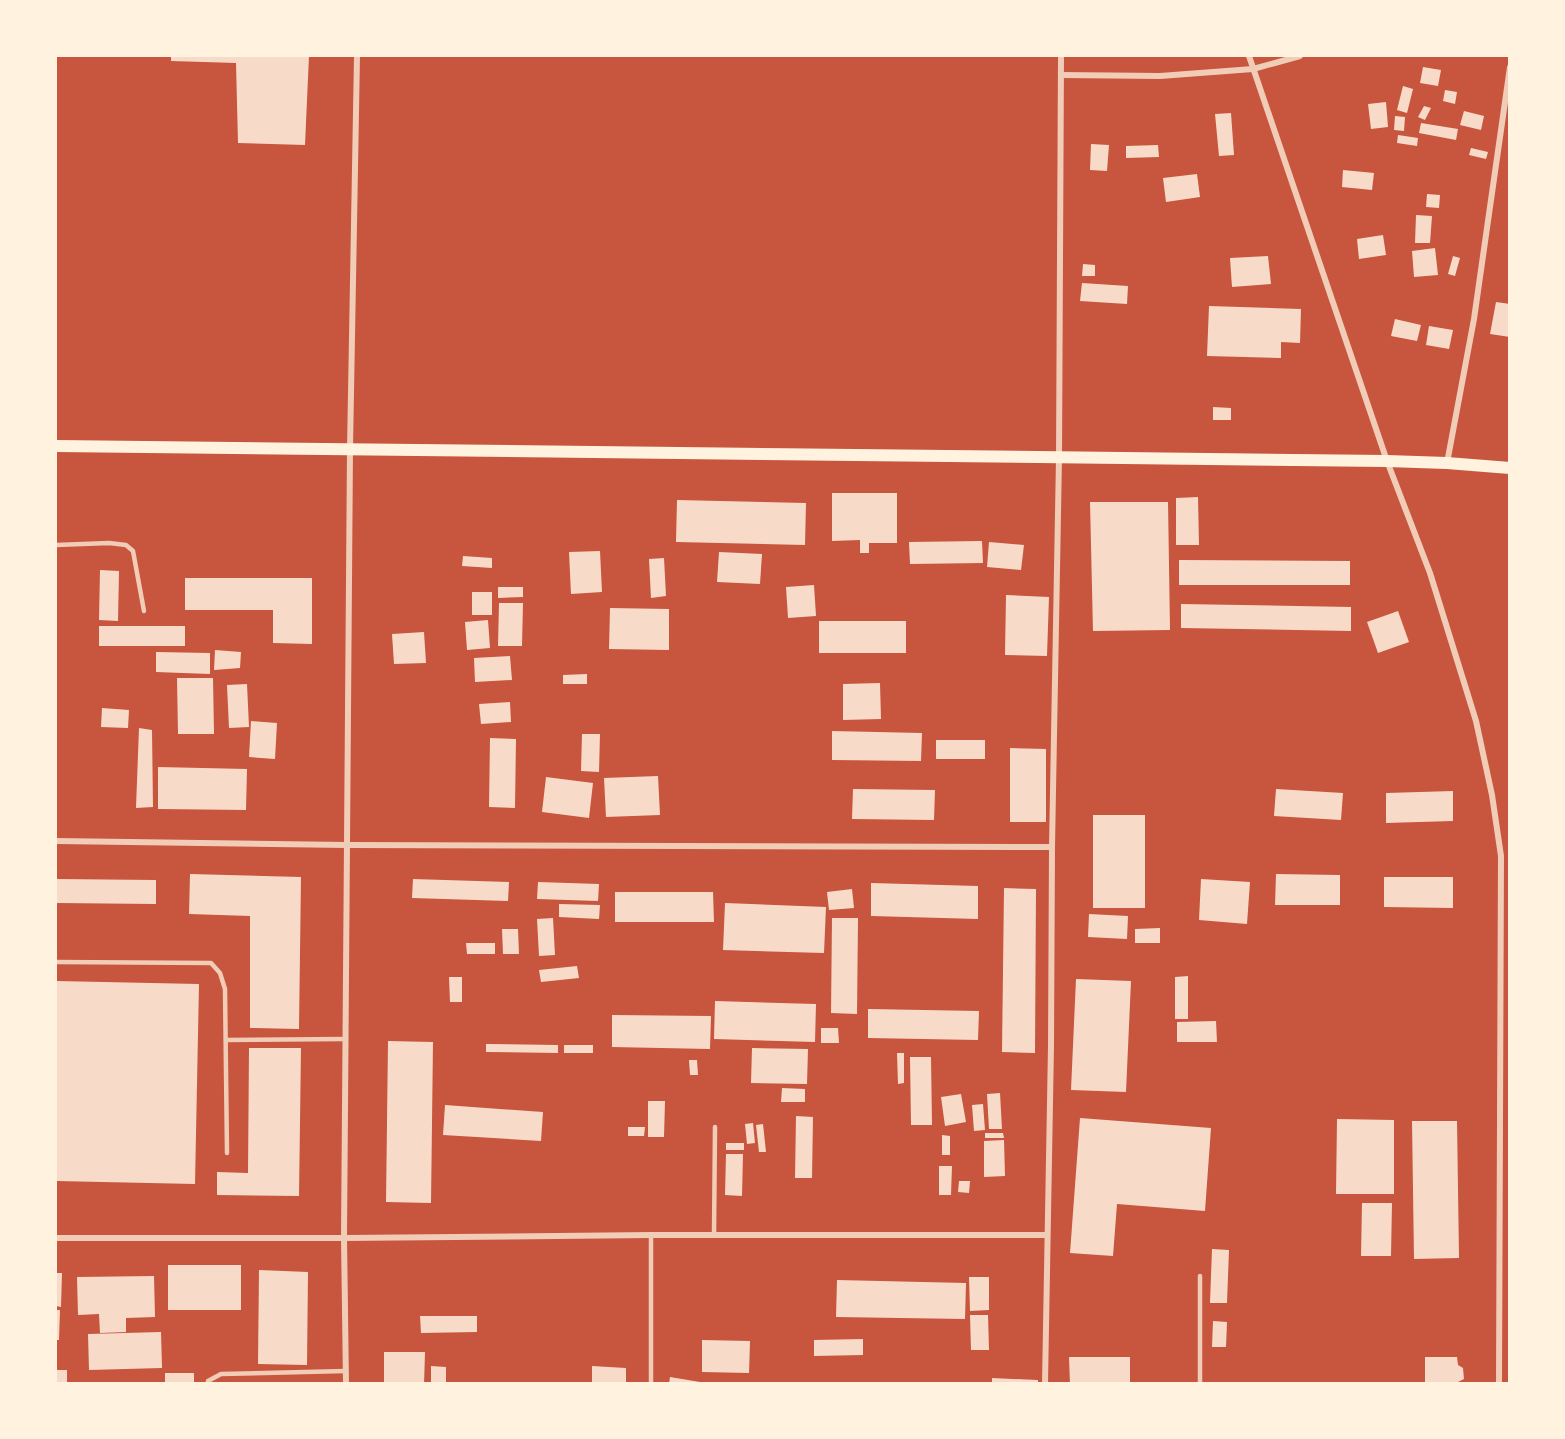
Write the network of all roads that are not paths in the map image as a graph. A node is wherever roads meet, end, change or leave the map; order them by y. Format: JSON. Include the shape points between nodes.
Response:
{"nodes":[{"id":1,"x":357,"y":56,"type":"edge"},
{"id":2,"x":1061,"y":56,"type":"edge"},
{"id":3,"x":1249,"y":56,"type":"edge"},
{"id":4,"x":1300,"y":56,"type":"edge"},
{"id":5,"x":1509,"y":67,"type":"edge"},
{"id":6,"x":1253,"y":69,"type":"junction"},
{"id":7,"x":1061,"y":75,"type":"junction"},
{"id":8,"x":56,"y":446,"type":"edge"},
{"id":9,"x":350,"y":449,"type":"junction"},
{"id":10,"x":1059,"y":458,"type":"junction"},
{"id":11,"x":1387,"y":461,"type":"junction"},
{"id":12,"x":1447,"y":463,"type":"junction"},
{"id":13,"x":1509,"y":468,"type":"edge"},
{"id":14,"x":56,"y":545,"type":"edge"},
{"id":15,"x":144,"y":611,"type":"dead end"},
{"id":16,"x":56,"y":841,"type":"edge"},
{"id":17,"x":347,"y":845,"type":"junction"},
{"id":18,"x":1052,"y":847,"type":"junction"},
{"id":19,"x":56,"y":962,"type":"edge"},
{"id":20,"x":225,"y":1040,"type":"junction"},
{"id":21,"x":346,"y":1040,"type":"junction"},
{"id":22,"x":715,"y":1127,"type":"dead end"},
{"id":23,"x":227,"y":1153,"type":"dead end"},
{"id":24,"x":651,"y":1235,"type":"junction"},
{"id":25,"x":714,"y":1235,"type":"junction"},
{"id":26,"x":1047,"y":1235,"type":"junction"},
{"id":27,"x":56,"y":1238,"type":"edge"},
{"id":28,"x":344,"y":1238,"type":"junction"},
{"id":29,"x":1200,"y":1276,"type":"dead end"},
{"id":30,"x":346,"y":1371,"type":"junction"},
{"id":31,"x":208,"y":1383,"type":"edge"},
{"id":32,"x":346,"y":1383,"type":"edge"},
{"id":33,"x":651,"y":1383,"type":"edge"},
{"id":34,"x":1045,"y":1383,"type":"edge"},
{"id":35,"x":1200,"y":1383,"type":"edge"},
{"id":36,"x":1499,"y":1383,"type":"edge"}],
"edges":[{"from":1,"to":9,"type":"street"},
{"from":2,"to":7,"type":"street"},
{"from":3,"to":6,"type":"street"},
{"from":4,"to":6,"type":"street"},
{"from":5,"to":12,"type":"street","via":[[1474,319]]},
{"from":6,"to":7,"type":"street","via":[[1160,76]]},
{"from":6,"to":11,"type":"street"},
{"from":7,"to":10,"type":"street"},
{"from":8,"to":9,"type":"main road"},
{"from":9,"to":10,"type":"main road"},
{"from":9,"to":17,"type":"street"},
{"from":10,"to":11,"type":"main road"},
{"from":10,"to":18,"type":"street"},
{"from":11,"to":12,"type":"main road"},
{"from":11,"to":36,"type":"street","via":[[1430,573],[1476,721],[1501,856]]},
{"from":12,"to":13,"type":"main road"},
{"from":14,"to":15,"type":"lane","via":[[126,545],[133,551]]},
{"from":16,"to":17,"type":"street"},
{"from":17,"to":18,"type":"street"},
{"from":17,"to":21,"type":"street"},
{"from":18,"to":26,"type":"street"},
{"from":19,"to":20,"type":"lane","via":[[211,963],[220,973],[225,989]]},
{"from":20,"to":21,"type":"lane"},
{"from":20,"to":23,"type":"lane"},
{"from":21,"to":28,"type":"street"},
{"from":22,"to":25,"type":"lane"},
{"from":24,"to":25,"type":"street"},
{"from":24,"to":28,"type":"street"},
{"from":24,"to":33,"type":"lane"},
{"from":25,"to":26,"type":"street"},
{"from":26,"to":34,"type":"street"},
{"from":27,"to":28,"type":"street"},
{"from":28,"to":30,"type":"street"},
{"from":29,"to":35,"type":"lane"},
{"from":30,"to":31,"type":"lane","via":[[221,1374]]},
{"from":30,"to":32,"type":"street"}]}
